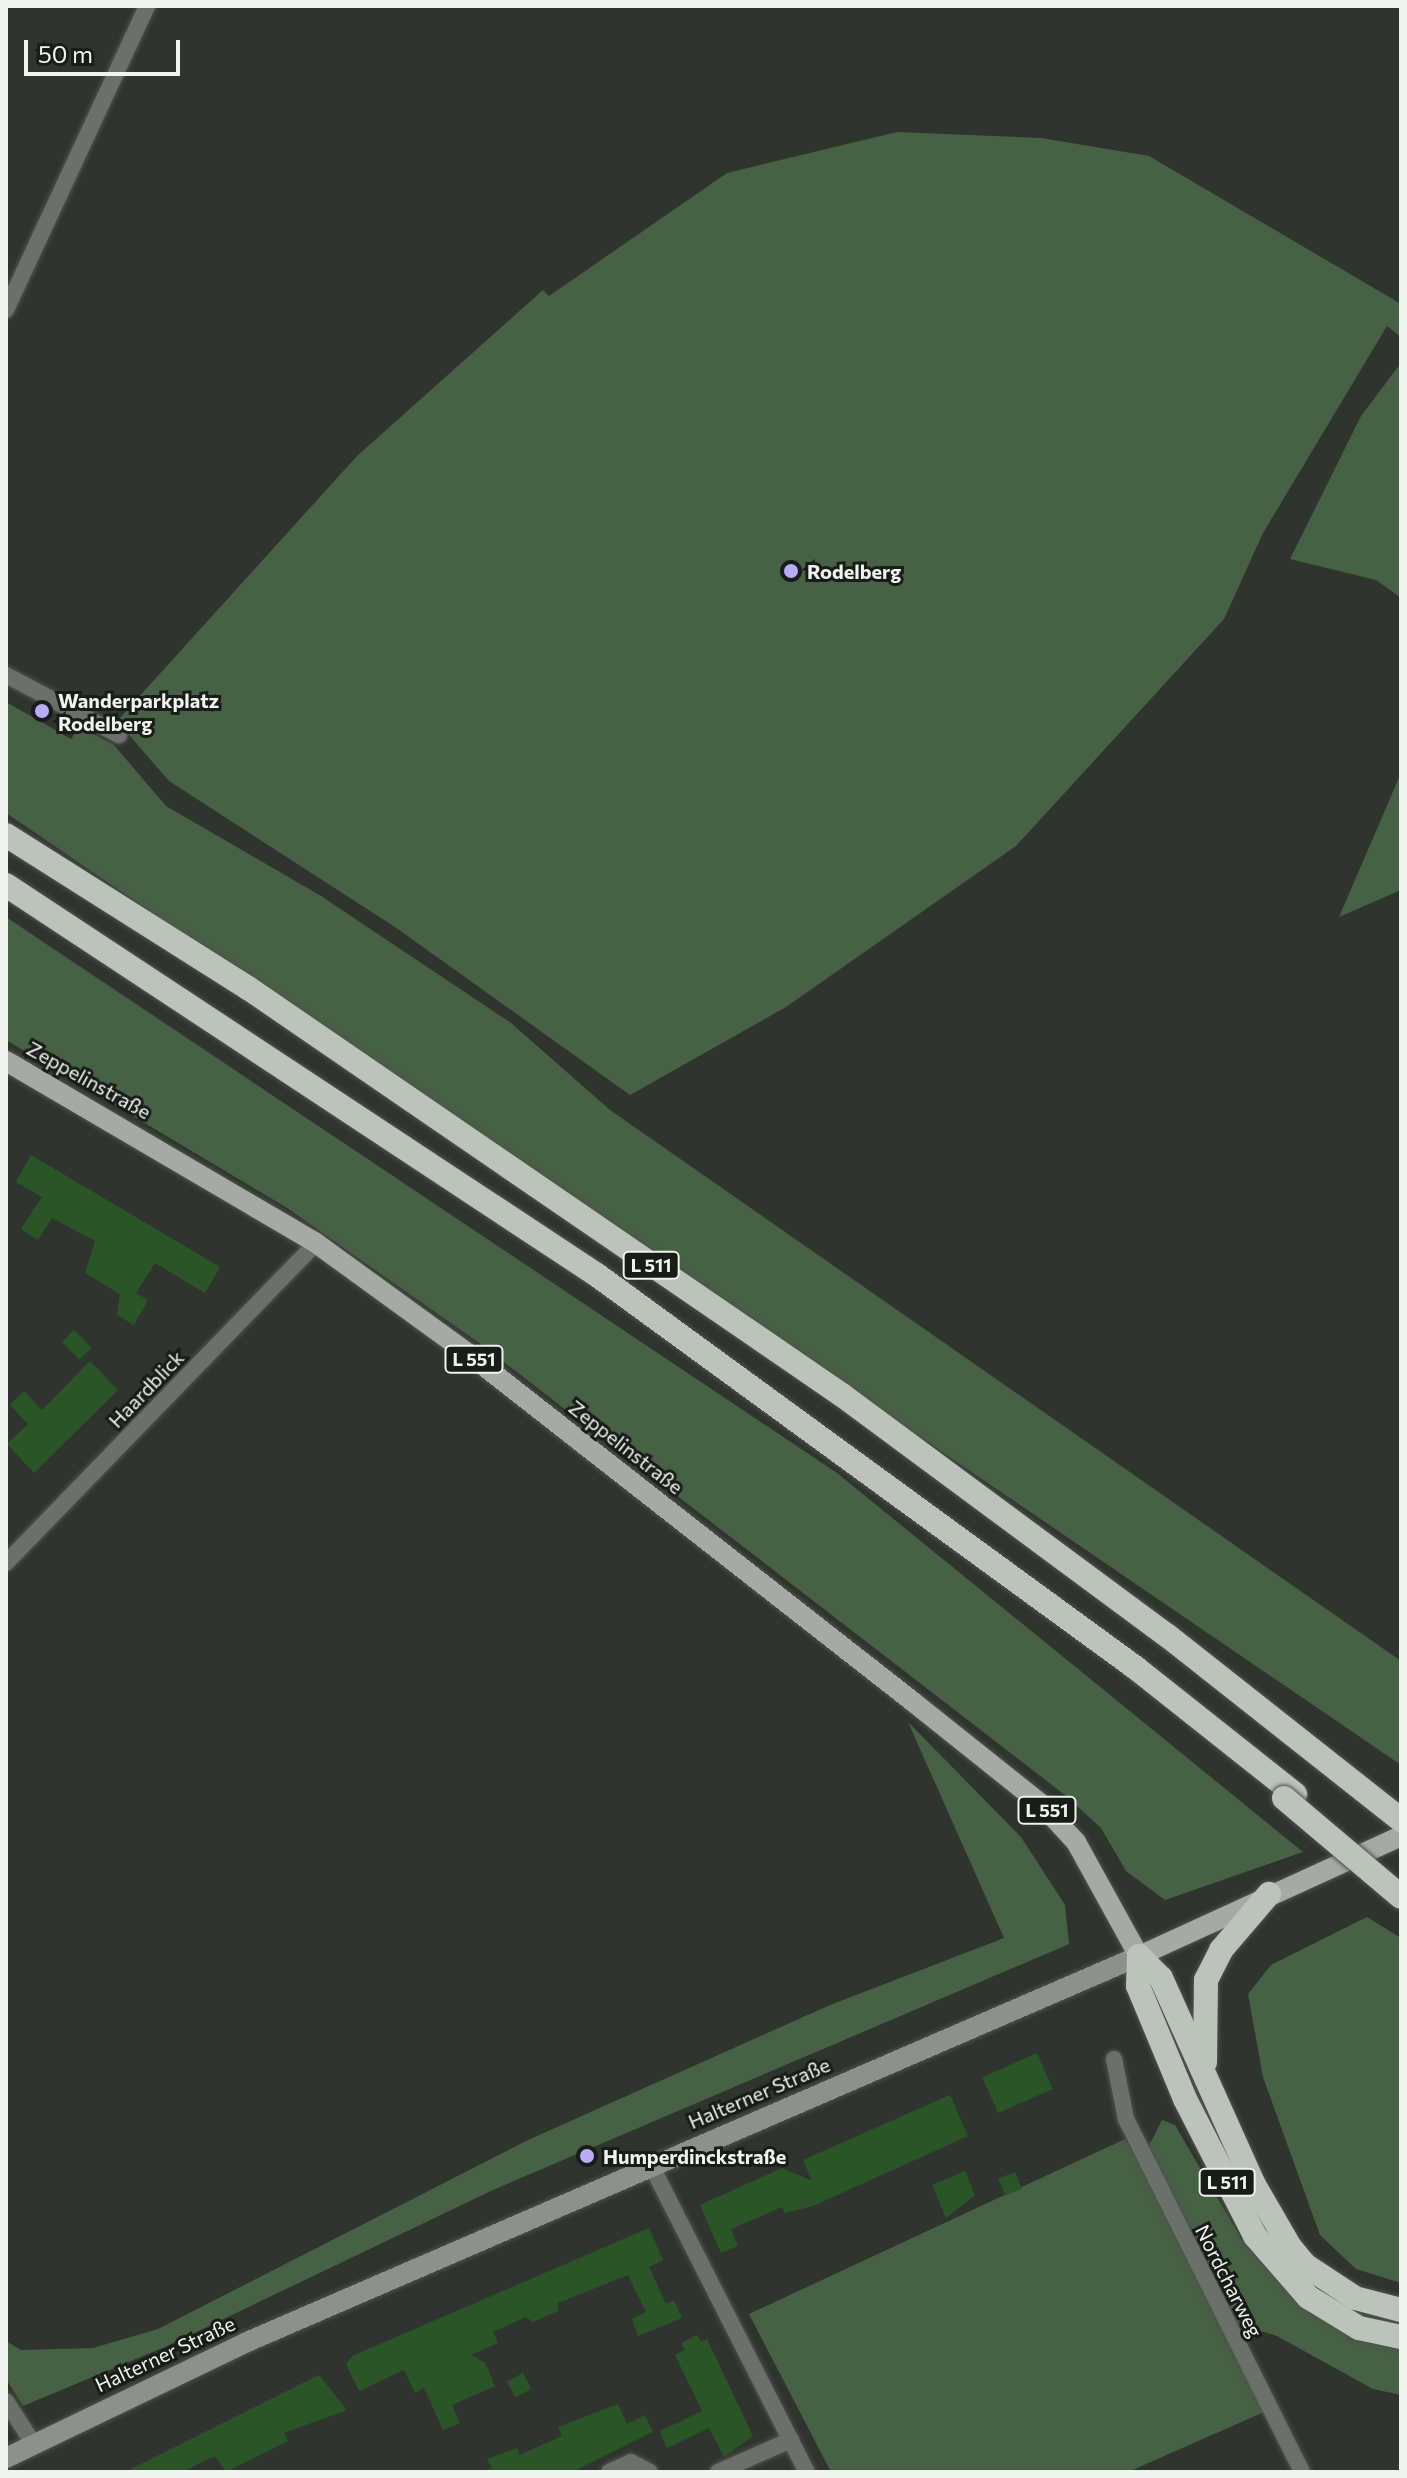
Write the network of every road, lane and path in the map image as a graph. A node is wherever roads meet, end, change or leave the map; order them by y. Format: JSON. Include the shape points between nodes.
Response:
{"nodes":[{"id":1,"x":147,"y":6,"type":"edge"},
{"id":2,"x":6,"y":310,"type":"edge"},
{"id":3,"x":6,"y":675,"type":"edge"},
{"id":4,"x":119,"y":735,"type":"dead end"},
{"id":5,"x":6,"y":835,"type":"edge"},
{"id":6,"x":6,"y":885,"type":"edge"},
{"id":7,"x":6,"y":1061,"type":"edge"},
{"id":8,"x":316,"y":1243,"type":"junction"},
{"id":9,"x":6,"y":1563,"type":"edge"},
{"id":10,"x":1286,"y":1791,"type":"junction"},
{"id":11,"x":1401,"y":1820,"type":"edge"},
{"id":12,"x":1401,"y":1836,"type":"edge"},
{"id":13,"x":1401,"y":1878,"type":"edge"},
{"id":14,"x":1269,"y":1894,"type":"junction"},
{"id":15,"x":1401,"y":1897,"type":"edge"},
{"id":16,"x":1139,"y":1956,"type":"junction"},
{"id":17,"x":1114,"y":2059,"type":"dead end"},
{"id":18,"x":1207,"y":2081,"type":"junction"},
{"id":19,"x":651,"y":2165,"type":"junction"},
{"id":20,"x":1401,"y":2310,"type":"edge"},
{"id":21,"x":1401,"y":2337,"type":"edge"},
{"id":22,"x":6,"y":2401,"type":"edge"},
{"id":23,"x":791,"y":2440,"type":"junction"},
{"id":24,"x":33,"y":2443,"type":"junction"},
{"id":25,"x":6,"y":2458,"type":"edge"},
{"id":26,"x":609,"y":2472,"type":"edge"},
{"id":27,"x":650,"y":2472,"type":"edge"},
{"id":28,"x":718,"y":2472,"type":"edge"},
{"id":29,"x":807,"y":2472,"type":"edge"},
{"id":30,"x":1302,"y":2472,"type":"edge"}],
"edges":[{"from":1,"to":2,"type":"street"},
{"from":3,"to":4,"type":"street"},
{"from":5,"to":11,"type":"highway","number":"L 511","via":[[248,988],[842,1395]]},
{"from":6,"to":10,"type":"highway","number":"L 511","via":[[597,1275],[978,1550]]},
{"from":7,"to":8,"type":"main road","name":"Zeppelinstraße","number":"L 551"},
{"from":8,"to":9,"type":"street","name":"Haardblick"},
{"from":8,"to":16,"type":"main road","name":"Zeppelinstraße","number":"L 551","via":[[466,1352],[1041,1804],[1107,1888]]},
{"from":10,"to":13,"type":"highway","number":"L 511"},
{"from":10,"to":15,"type":"highway","bridge":true},
{"from":12,"to":14,"type":"main road","name":"Halterner Straße"},
{"from":14,"to":16,"type":"main road","name":"Halterner Straße"},
{"from":14,"to":18,"type":"highway","number":"L 511","via":[[1221,1950],[1206,1980]]},
{"from":16,"to":18,"type":"highway","number":"L 511","via":[[1161,1978]]},
{"from":16,"to":19,"type":"main road","name":"Halterner Straße"},
{"from":16,"to":21,"type":"highway","number":"L 511","via":[[1138,1986],[1185,2099],[1255,2236],[1308,2297],[1359,2328]]},
{"from":17,"to":30,"type":"street","name":"Nordcharweg","via":[[1126,2119]]},
{"from":18,"to":20,"type":"highway","number":"L 511","via":[[1253,2183],[1305,2265],[1355,2298]]},
{"from":19,"to":23,"type":"street"},
{"from":19,"to":24,"type":"main road","name":"Halterner Straße"},
{"from":22,"to":24,"type":"street"},
{"from":23,"to":28,"type":"street"},
{"from":23,"to":29,"type":"street"},
{"from":24,"to":25,"type":"main road","name":"Halterner Straße"},
{"from":26,"to":27,"type":"street","via":[[631,2462]]}]}
